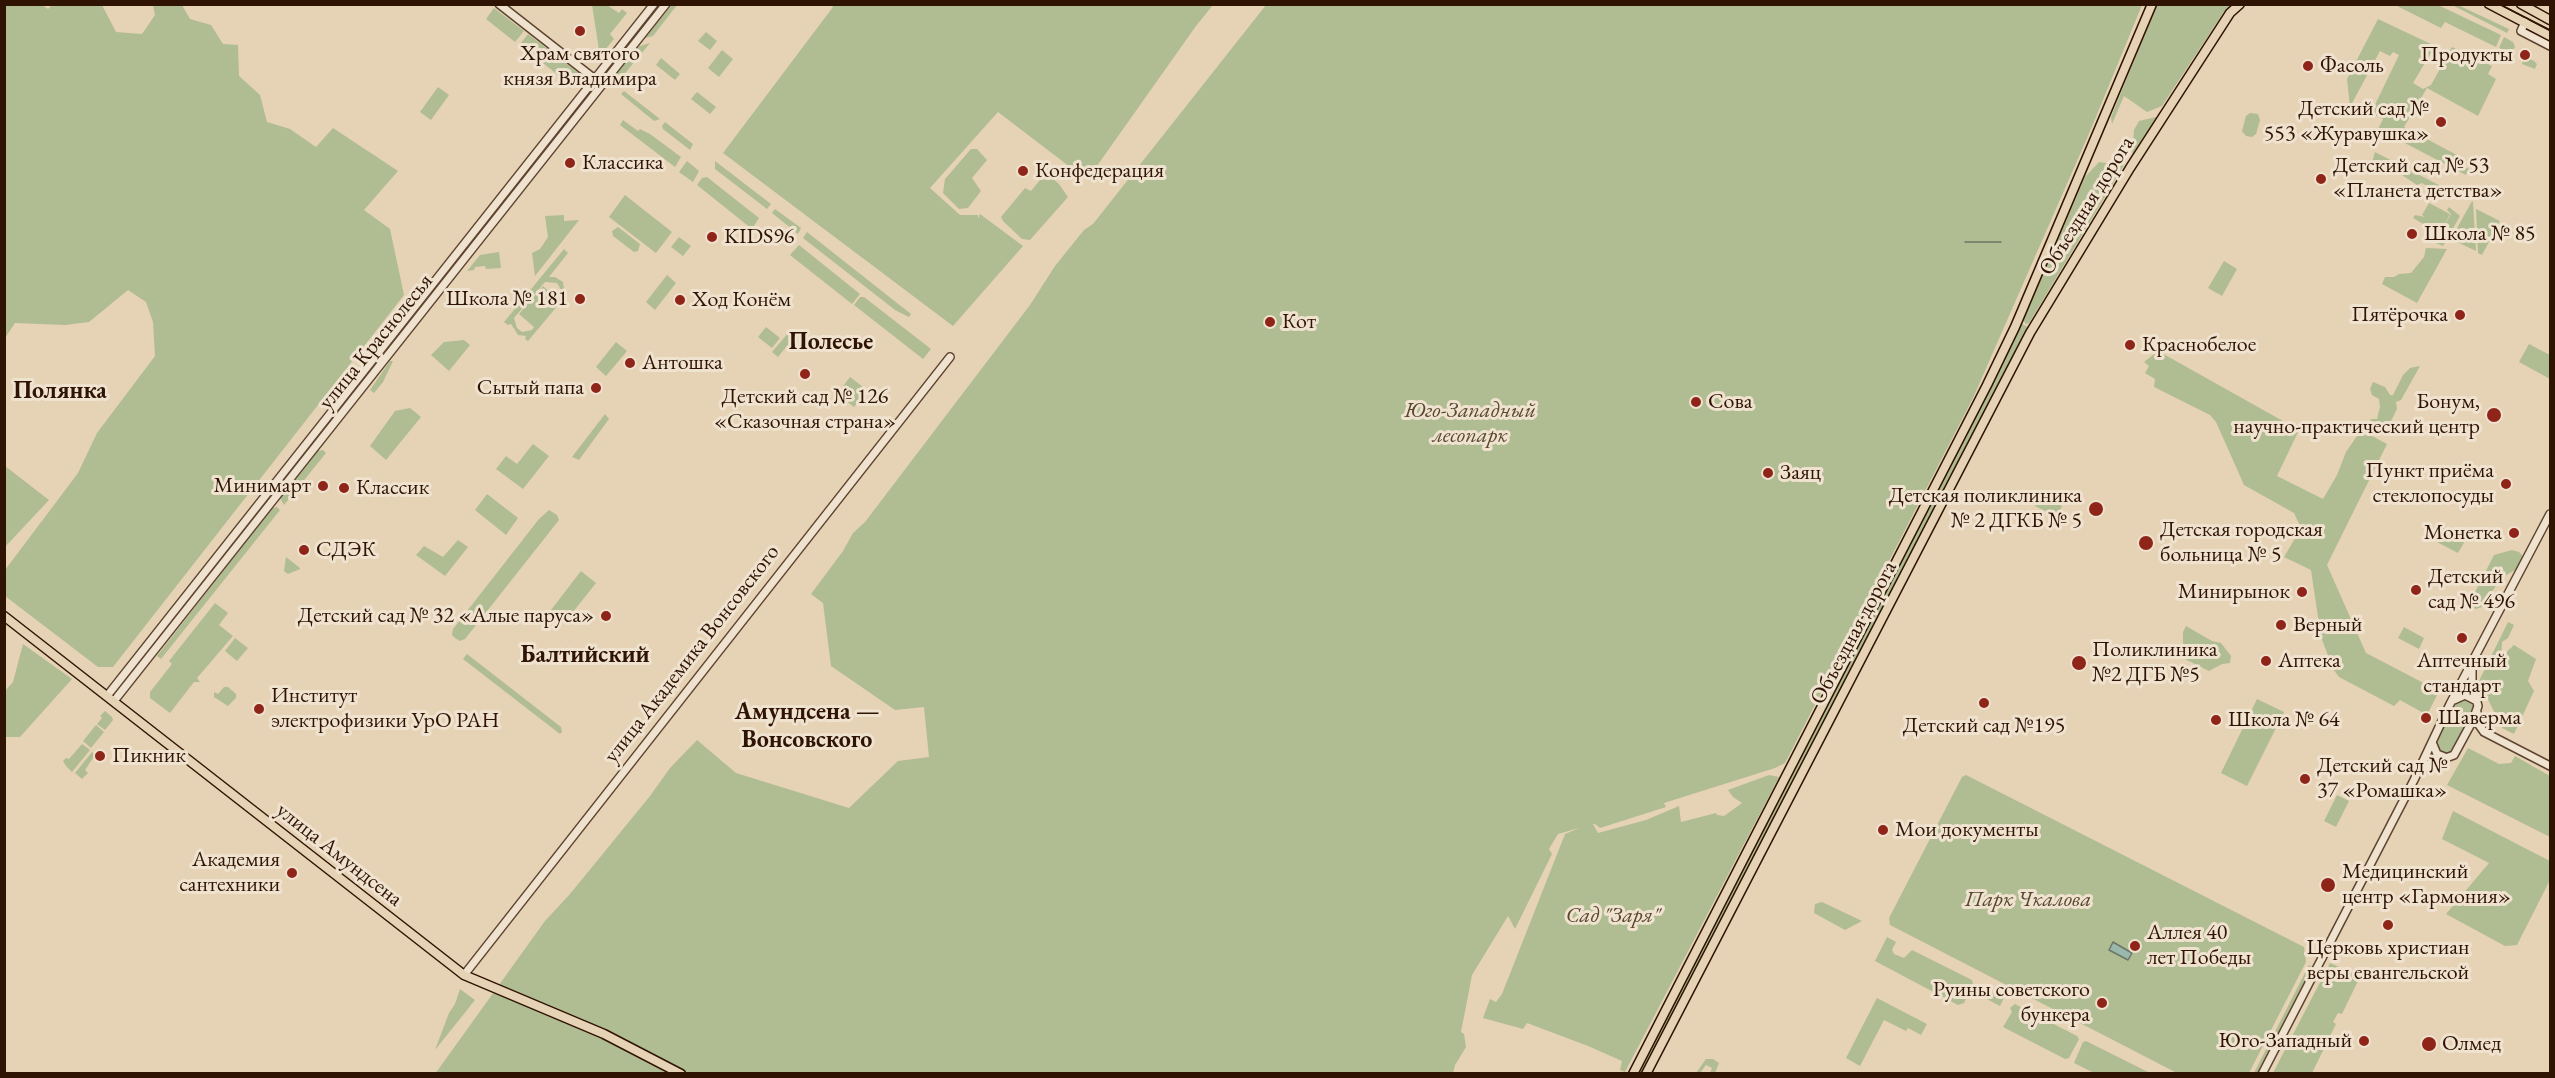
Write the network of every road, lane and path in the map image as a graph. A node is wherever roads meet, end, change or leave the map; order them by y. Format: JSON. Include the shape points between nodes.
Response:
{"nodes":[{"id":1,"x":499,"y":4,"type":"edge"},
{"id":2,"x":654,"y":4,"type":"edge"},
{"id":3,"x":666,"y":4,"type":"edge"},
{"id":4,"x":2152,"y":4,"type":"edge"},
{"id":5,"x":2240,"y":4,"type":"edge"},
{"id":6,"x":2489,"y":4,"type":"edge"},
{"id":7,"x":2521,"y":4,"type":"edge"},
{"id":8,"x":2532,"y":10,"type":"junction"},
{"id":9,"x":2550,"y":20,"type":"edge"},
{"id":10,"x":2523,"y":27,"type":"junction"},
{"id":11,"x":2550,"y":42,"type":"edge"},
{"id":12,"x":595,"y":79,"type":"junction"},
{"id":13,"x":602,"y":85,"type":"junction"},
{"id":14,"x":447,"y":266,"type":"junction"},
{"id":15,"x":455,"y":272,"type":"junction"},
{"id":16,"x":950,"y":357,"type":"dead end"},
{"id":17,"x":2550,"y":514,"type":"edge"},
{"id":18,"x":4,"y":616,"type":"edge"},
{"id":19,"x":2472,"y":666,"type":"junction"},
{"id":20,"x":111,"y":698,"type":"junction"},
{"id":21,"x":2452,"y":701,"type":"junction"},
{"id":22,"x":2477,"y":705,"type":"junction"},
{"id":23,"x":2484,"y":732,"type":"junction"},
{"id":24,"x":2463,"y":739,"type":"junction"},
{"id":25,"x":2432,"y":741,"type":"junction"},
{"id":26,"x":2447,"y":758,"type":"junction"},
{"id":27,"x":2550,"y":766,"type":"edge"},
{"id":28,"x":2414,"y":780,"type":"junction"},
{"id":29,"x":464,"y":975,"type":"junction"},
{"id":30,"x":681,"y":1074,"type":"edge"},
{"id":31,"x":1633,"y":1074,"type":"edge"},
{"id":32,"x":1646,"y":1074,"type":"edge"},
{"id":33,"x":2262,"y":1074,"type":"edge"}],
"edges":[{"from":1,"to":12,"type":"street"},
{"from":2,"to":12,"type":"street","name":"улица Краснолесья"},
{"from":3,"to":13,"type":"street","name":"улица Краснолесья"},
{"from":4,"to":31,"type":"main road","name":"Объездная дорога","via":[[1987,385]]},
{"from":5,"to":32,"type":"main road","name":"Объездная дорога","via":[[2230,13],[2130,168],[2030,333]]},
{"from":6,"to":10,"type":"main road"},
{"from":7,"to":8,"type":"main road"},
{"from":8,"to":9,"type":"main road"},
{"from":8,"to":10,"type":"main road"},
{"from":10,"to":11,"type":"main road"},
{"from":12,"to":13,"type":"street"},
{"from":12,"to":14,"type":"street","name":"улица Краснолесья"},
{"from":13,"to":15,"type":"street","name":"улица Краснолесья"},
{"from":14,"to":15,"type":"street"},
{"from":14,"to":20,"type":"street","name":"улица Краснолесья"},
{"from":15,"to":20,"type":"street","name":"улица Краснолесья"},
{"from":16,"to":29,"type":"street","name":"улица Академика Вонсовского"},
{"from":17,"to":19,"type":"street"},
{"from":18,"to":20,"type":"main road","name":"улица Амундсена"},
{"from":19,"to":21,"type":"street"},
{"from":19,"to":22,"type":"street"},
{"from":20,"to":29,"type":"main road","name":"улица Амундсена"},
{"from":21,"to":22,"type":"street","via":[[2465,695]]},
{"from":21,"to":25,"type":"street"},
{"from":22,"to":23,"type":"street","via":[[2476,717]]},
{"from":22,"to":24,"type":"street"},
{"from":23,"to":24,"type":"street","via":[[2471,732]]},
{"from":23,"to":27,"type":"street"},
{"from":24,"to":26,"type":"street","via":[[2454,755]]},
{"from":25,"to":26,"type":"street","via":[[2437,754]]},
{"from":25,"to":28,"type":"street"},
{"from":26,"to":28,"type":"street","via":[[2425,766]]},
{"from":28,"to":33,"type":"street"},
{"from":29,"to":30,"type":"main road","name":"улица Амундсена","via":[[594,1030]]}]}
